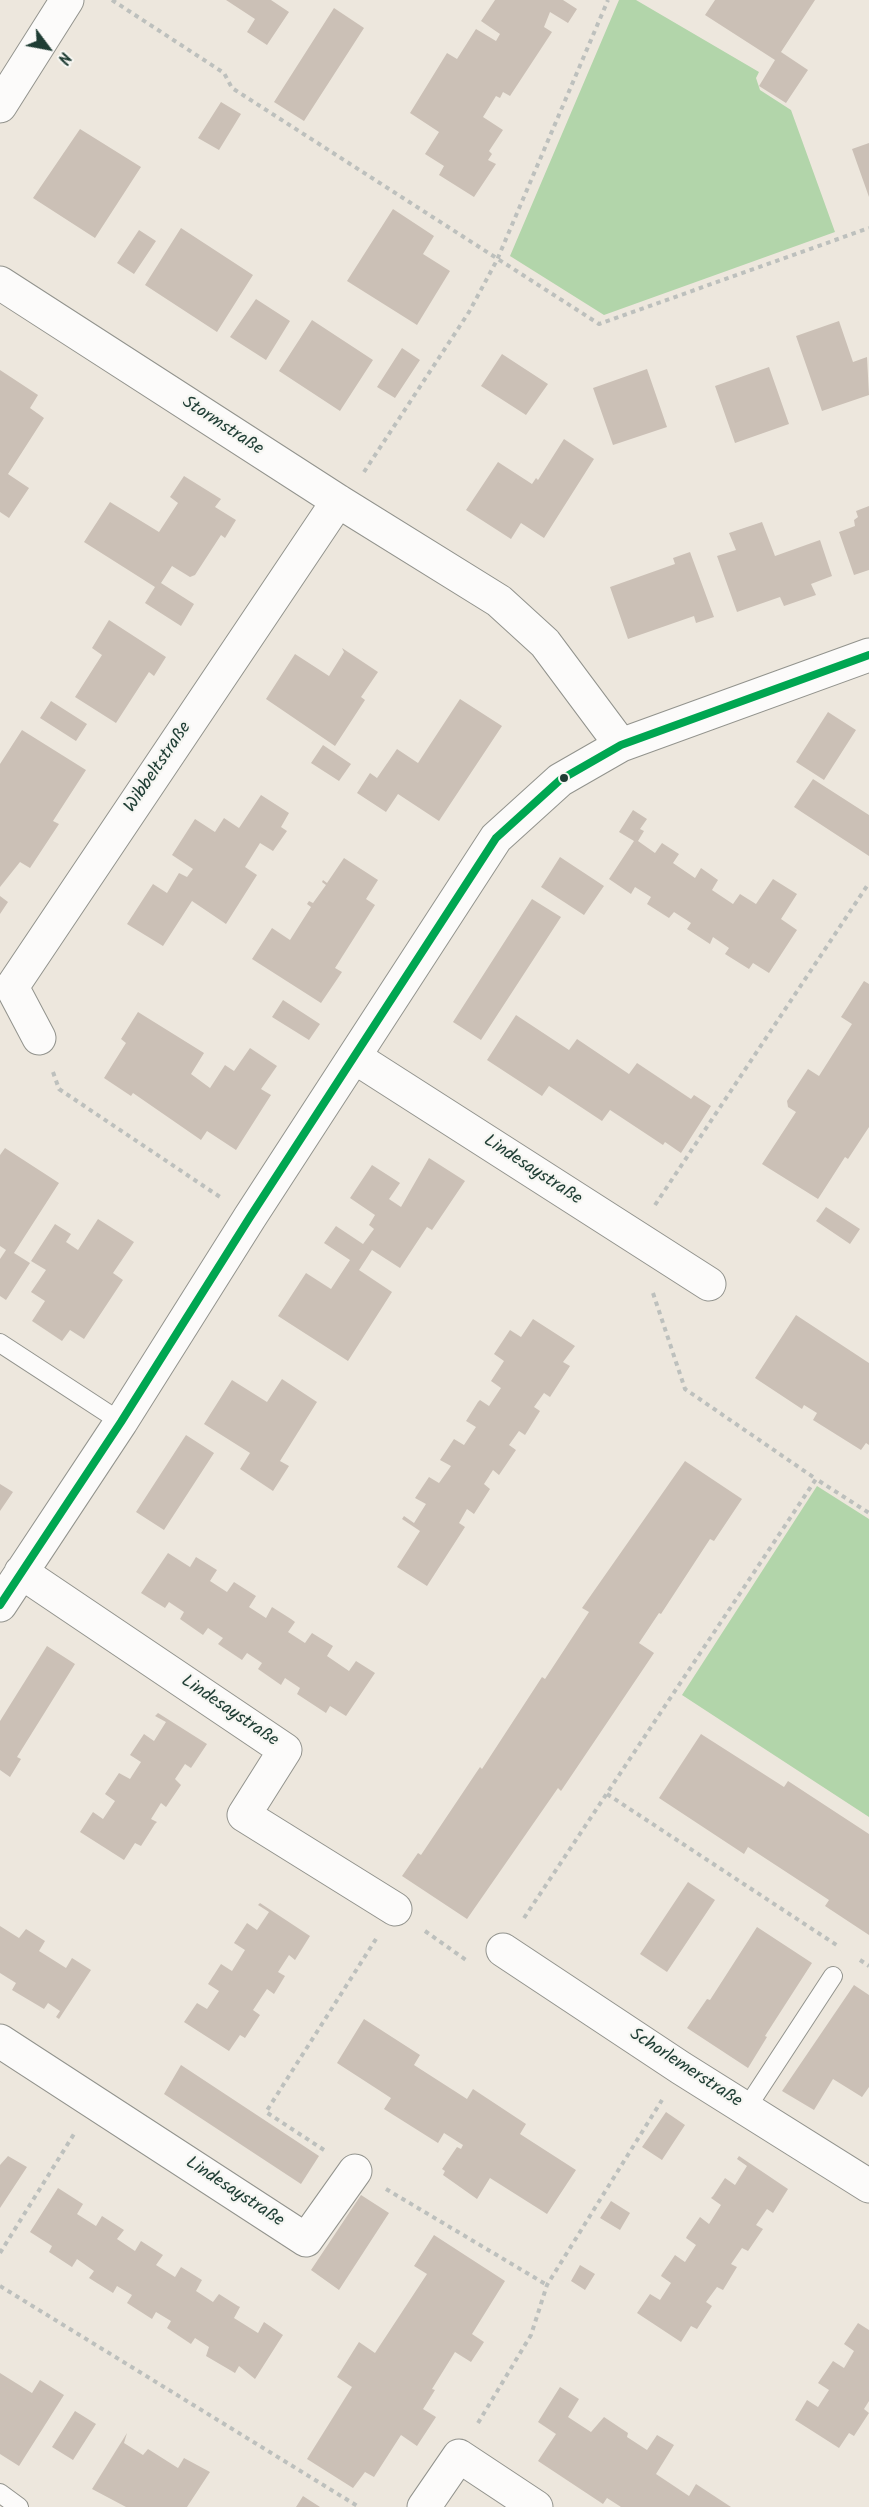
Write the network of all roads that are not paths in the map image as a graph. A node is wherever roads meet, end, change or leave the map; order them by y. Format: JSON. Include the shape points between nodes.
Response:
{"nodes":[{"id":1,"x":67,"y":0,"type":"edge"},
{"id":2,"x":0,"y":106,"type":"edge"},
{"id":3,"x":0,"y":283,"type":"edge"},
{"id":4,"x":338,"y":501,"type":"junction"},
{"id":5,"x":868,"y":658,"type":"edge"},
{"id":6,"x":621,"y":745,"type":"junction"},
{"id":7,"x":39,"y":1038,"type":"road end"},
{"id":8,"x":356,"y":1058,"type":"junction"},
{"id":9,"x":709,"y":1284,"type":"dead end"},
{"id":10,"x":0,"y":1343,"type":"edge"},
{"id":11,"x":121,"y":1422,"type":"junction"},
{"id":12,"x":21,"y":1572,"type":"junction"},
{"id":13,"x":0,"y":1605,"type":"edge"},
{"id":14,"x":395,"y":1909,"type":"road end"},
{"id":15,"x":503,"y":1950,"type":"road end"},
{"id":16,"x":833,"y":1976,"type":"dead end"},
{"id":17,"x":0,"y":2041,"type":"edge"},
{"id":18,"x":746,"y":2109,"type":"junction"},
{"id":19,"x":355,"y":2171,"type":"road end"},
{"id":20,"x":869,"y":2186,"type":"edge"},
{"id":21,"x":0,"y":2493,"type":"edge"},
{"id":22,"x":19,"y":2507,"type":"edge"},
{"id":23,"x":424,"y":2507,"type":"edge"},
{"id":24,"x":536,"y":2507,"type":"edge"}],
"edges":[{"from":1,"to":2,"type":"street"},
{"from":3,"to":4,"type":"street","name":"Stormstraße"},
{"from":4,"to":6,"type":"street","name":"Stormstraße","via":[[499,601],[545,642]]},
{"from":4,"to":7,"type":"street","name":"Wibbeltstraße","via":[[12,987]]},
{"from":5,"to":6,"type":"street"},
{"from":6,"to":8,"type":"street","via":[[560,780],[496,838]]},
{"from":8,"to":9,"type":"street","name":"Lindesaystraße"},
{"from":8,"to":11,"type":"street"},
{"from":10,"to":11,"type":"lane"},
{"from":11,"to":12,"type":"street"},
{"from":12,"to":13,"type":"street"},
{"from":12,"to":14,"type":"street","name":"Lindesaystraße","via":[[285,1750],[244,1815]]},
{"from":15,"to":18,"type":"street","name":"Schorlemerstraße"},
{"from":16,"to":18,"type":"lane"},
{"from":17,"to":19,"type":"street","name":"Lindesaystraße","via":[[306,2240]]},
{"from":18,"to":20,"type":"street","name":"Schorlemerstraße"},
{"from":21,"to":22,"type":"lane"},
{"from":23,"to":24,"type":"street","via":[[459,2456]]}]}
